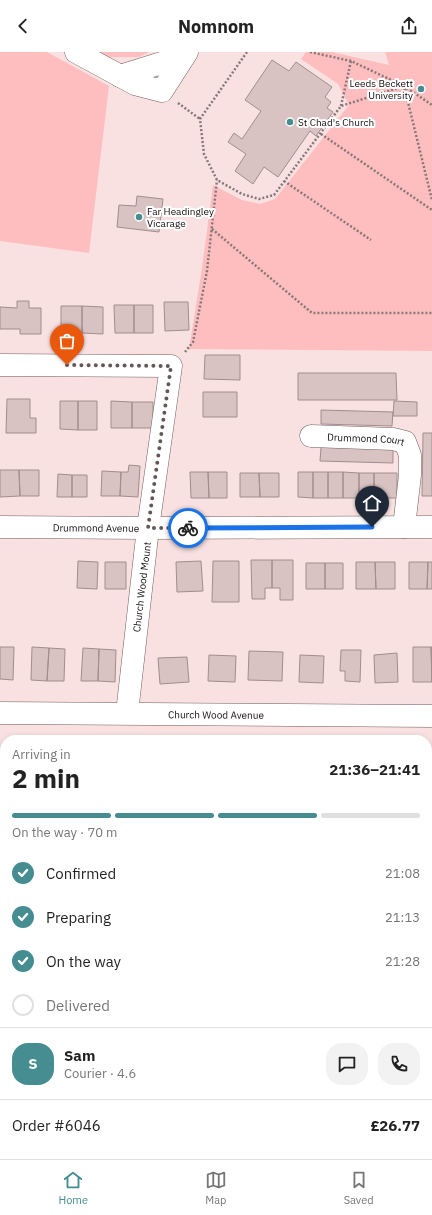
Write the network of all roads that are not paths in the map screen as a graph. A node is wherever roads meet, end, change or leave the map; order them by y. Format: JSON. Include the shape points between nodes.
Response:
{"nodes":[{"id":1,"x":76,"y":52,"type":"edge"},
{"id":2,"x":186,"y":54,"type":"edge"},
{"id":3,"x":120,"y":76,"type":"junction"},
{"id":4,"x":0,"y":365,"type":"edge"},
{"id":5,"x":312,"y":436,"type":"dead end"},
{"id":6,"x":404,"y":527,"type":"junction"},
{"id":7,"x":432,"y":527,"type":"edge"},
{"id":8,"x":0,"y":528,"type":"edge"},
{"id":9,"x":148,"y":528,"type":"junction"},
{"id":10,"x":0,"y":713,"type":"edge"},
{"id":11,"x":127,"y":713,"type":"junction"},
{"id":12,"x":432,"y":716,"type":"edge"}],
"edges":[{"from":1,"to":3,"type":"street"},
{"from":2,"to":3,"type":"street"},
{"from":2,"to":3,"type":"street","via":[[162,91],[135,84]]},
{"from":4,"to":9,"type":"street","name":"Church Wood Mount","via":[[171,366]]},
{"from":5,"to":6,"type":"street","name":"Drummond Court","via":[[393,439],[405,442],[410,455],[410,475]]},
{"from":6,"to":7,"type":"street","name":"Drummond Avenue"},
{"from":6,"to":9,"type":"street","name":"Drummond Avenue"},
{"from":8,"to":9,"type":"street","name":"Drummond Avenue"},
{"from":9,"to":11,"type":"street","name":"Church Wood Mount"},
{"from":10,"to":11,"type":"street","name":"Church Wood Avenue"},
{"from":11,"to":12,"type":"street","name":"Church Wood Avenue"}]}
